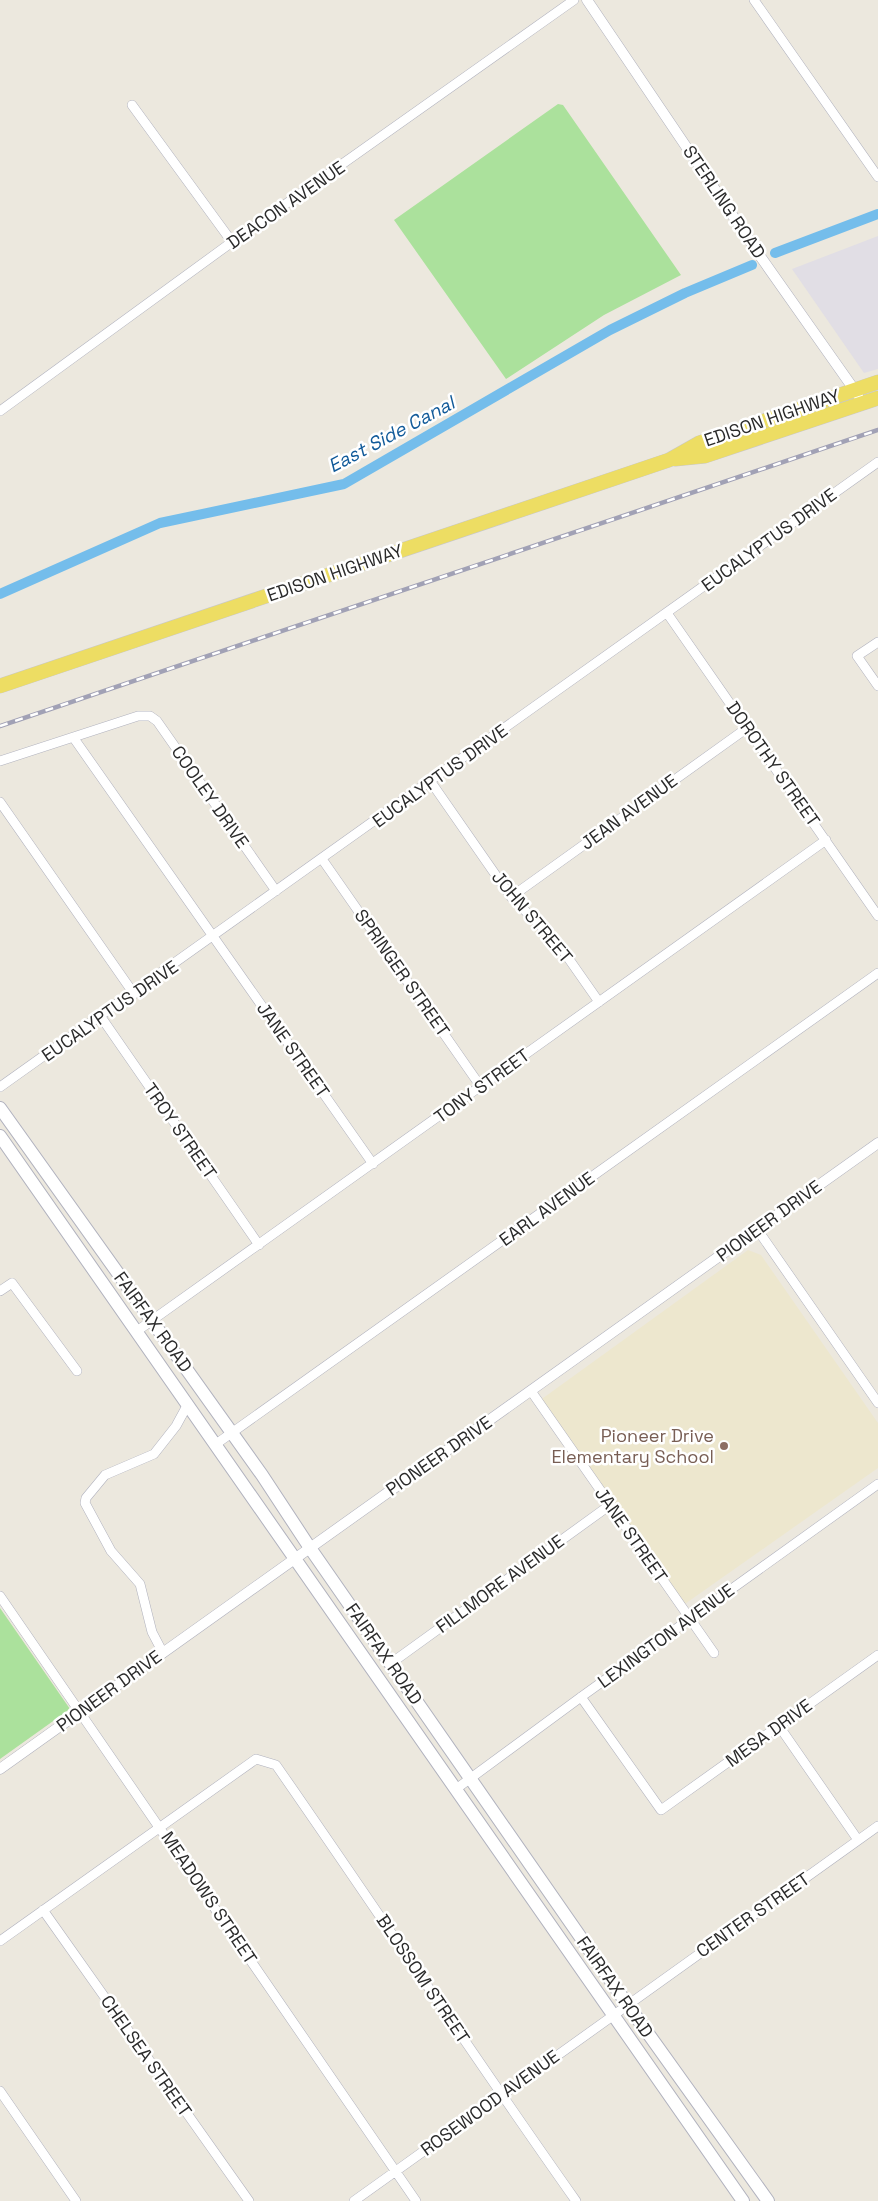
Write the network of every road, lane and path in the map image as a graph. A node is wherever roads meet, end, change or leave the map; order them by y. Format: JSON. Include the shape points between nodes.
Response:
{"nodes":[{"id":1,"x":574,"y":0,"type":"edge"},
{"id":2,"x":587,"y":0,"type":"edge"},
{"id":3,"x":754,"y":0,"type":"edge"},
{"id":4,"x":132,"y":105,"type":"dead end"},
{"id":5,"x":878,"y":177,"type":"edge"},
{"id":6,"x":232,"y":242,"type":"junction"},
{"id":7,"x":878,"y":382,"type":"edge"},
{"id":8,"x":855,"y":390,"type":"junction"},
{"id":9,"x":878,"y":398,"type":"edge"},
{"id":10,"x":864,"y":402,"type":"junction"},
{"id":11,"x":0,"y":411,"type":"edge"},
{"id":12,"x":669,"y":460,"type":"junction"},
{"id":13,"x":878,"y":462,"type":"edge"},
{"id":14,"x":667,"y":613,"type":"junction"},
{"id":15,"x":878,"y":642,"type":"edge"},
{"id":16,"x":0,"y":686,"type":"edge"},
{"id":17,"x":878,"y":686,"type":"edge"},
{"id":18,"x":747,"y":728,"type":"junction"},
{"id":19,"x":73,"y":737,"type":"junction"},
{"id":20,"x":0,"y":760,"type":"edge"},
{"id":21,"x":430,"y":782,"type":"junction"},
{"id":22,"x":0,"y":802,"type":"edge"},
{"id":23,"x":826,"y":840,"type":"junction"},
{"id":24,"x":322,"y":859,"type":"junction"},
{"id":25,"x":276,"y":891,"type":"junction"},
{"id":26,"x":510,"y":897,"type":"junction"},
{"id":27,"x":878,"y":916,"type":"edge"},
{"id":28,"x":214,"y":936,"type":"junction"},
{"id":29,"x":878,"y":973,"type":"edge"},
{"id":30,"x":134,"y":994,"type":"junction"},
{"id":31,"x":599,"y":1002,"type":"junction"},
{"id":32,"x":101,"y":1017,"type":"junction"},
{"id":33,"x":0,"y":1087,"type":"edge"},
{"id":34,"x":481,"y":1087,"type":"junction"},
{"id":35,"x":0,"y":1108,"type":"edge"},
{"id":36,"x":0,"y":1136,"type":"edge"},
{"id":37,"x":878,"y":1143,"type":"edge"},
{"id":38,"x":373,"y":1164,"type":"junction"},
{"id":39,"x":757,"y":1229,"type":"junction"},
{"id":40,"x":259,"y":1245,"type":"junction"},
{"id":41,"x":0,"y":1291,"type":"edge"},
{"id":42,"x":152,"y":1320,"type":"junction"},
{"id":43,"x":137,"y":1331,"type":"junction"},
{"id":44,"x":77,"y":1372,"type":"dead end"},
{"id":45,"x":531,"y":1391,"type":"junction"},
{"id":46,"x":878,"y":1403,"type":"edge"},
{"id":47,"x":188,"y":1404,"type":"junction"},
{"id":48,"x":233,"y":1433,"type":"junction"},
{"id":49,"x":216,"y":1444,"type":"junction"},
{"id":50,"x":878,"y":1484,"type":"edge"},
{"id":51,"x":610,"y":1505,"type":"junction"},
{"id":52,"x":310,"y":1548,"type":"junction"},
{"id":53,"x":295,"y":1558,"type":"junction"},
{"id":54,"x":0,"y":1596,"type":"edge"},
{"id":55,"x":690,"y":1619,"type":"junction"},
{"id":56,"x":163,"y":1652,"type":"junction"},
{"id":57,"x":714,"y":1653,"type":"dead end"},
{"id":58,"x":878,"y":1655,"type":"edge"},
{"id":59,"x":390,"y":1664,"type":"junction"},
{"id":60,"x":581,"y":1696,"type":"junction"},
{"id":61,"x":81,"y":1711,"type":"junction"},
{"id":62,"x":779,"y":1726,"type":"junction"},
{"id":63,"x":0,"y":1769,"type":"edge"},
{"id":64,"x":471,"y":1779,"type":"junction"},
{"id":65,"x":456,"y":1789,"type":"junction"},
{"id":66,"x":878,"y":1826,"type":"edge"},
{"id":67,"x":160,"y":1827,"type":"junction"},
{"id":68,"x":858,"y":1840,"type":"junction"},
{"id":69,"x":43,"y":1910,"type":"junction"},
{"id":70,"x":0,"y":1941,"type":"edge"},
{"id":71,"x":627,"y":2004,"type":"junction"},
{"id":72,"x":613,"y":2014,"type":"junction"},
{"id":73,"x":0,"y":2091,"type":"edge"},
{"id":74,"x":501,"y":2095,"type":"junction"},
{"id":75,"x":395,"y":2171,"type":"junction"},
{"id":76,"x":76,"y":2201,"type":"edge"},
{"id":77,"x":250,"y":2201,"type":"edge"},
{"id":78,"x":354,"y":2201,"type":"edge"},
{"id":79,"x":416,"y":2201,"type":"edge"},
{"id":80,"x":576,"y":2201,"type":"edge"},
{"id":81,"x":743,"y":2201,"type":"edge"},
{"id":82,"x":768,"y":2201,"type":"edge"}],
"edges":[{"from":1,"to":6,"type":"street","name":"DEACON AVENUE"},
{"from":2,"to":8,"type":"street","name":"STERLING ROAD"},
{"from":3,"to":5,"type":"street"},
{"from":4,"to":6,"type":"street"},
{"from":6,"to":11,"type":"street","name":"DEACON AVENUE"},
{"from":7,"to":8,"type":"main road","name":"EDISON HIGHWAY"},
{"from":8,"to":10,"type":"street","name":"STERLING ROAD"},
{"from":8,"to":12,"type":"main road","name":"EDISON HIGHWAY","via":[[699,443]]},
{"from":9,"to":10,"type":"main road","name":"EDISON HIGHWAY"},
{"from":10,"to":12,"type":"main road","name":"EDISON HIGHWAY","via":[[705,456]]},
{"from":12,"to":16,"type":"main road","name":"EDISON HIGHWAY"},
{"from":13,"to":14,"type":"street","name":"EUCALYPTUS DRIVE"},
{"from":14,"to":18,"type":"street","name":"DOROTHY STREET"},
{"from":14,"to":21,"type":"street","name":"EUCALYPTUS DRIVE"},
{"from":15,"to":17,"type":"street","via":[[857,656]]},
{"from":18,"to":23,"type":"street","name":"DOROTHY STREET"},
{"from":18,"to":26,"type":"street","name":"JEAN AVENUE"},
{"from":19,"to":20,"type":"street"},
{"from":19,"to":25,"type":"street","name":"COOLEY DRIVE","via":[[138,716],[150,716],[157,721]]},
{"from":19,"to":28,"type":"street","name":"JANE STREET"},
{"from":21,"to":24,"type":"street","name":"EUCALYPTUS DRIVE"},
{"from":21,"to":26,"type":"street","name":"JOHN STREET"},
{"from":22,"to":30,"type":"street"},
{"from":23,"to":27,"type":"street","name":"DOROTHY STREET"},
{"from":23,"to":31,"type":"street","name":"TONY STREET"},
{"from":24,"to":25,"type":"street","name":"EUCALYPTUS DRIVE"},
{"from":24,"to":34,"type":"street","name":"SPRINGER STREET"},
{"from":25,"to":28,"type":"street","name":"EUCALYPTUS DRIVE"},
{"from":26,"to":31,"type":"street","name":"JOHN STREET","via":[[557,942]]},
{"from":28,"to":30,"type":"street","name":"EUCALYPTUS DRIVE"},
{"from":28,"to":38,"type":"street","name":"JANE STREET"},
{"from":29,"to":48,"type":"street","name":"EARL AVENUE"},
{"from":30,"to":32,"type":"street","name":"EUCALYPTUS DRIVE"},
{"from":31,"to":34,"type":"street","name":"TONY STREET"},
{"from":32,"to":33,"type":"street","name":"EUCALYPTUS DRIVE"},
{"from":32,"to":40,"type":"street","name":"TROY STREET"},
{"from":34,"to":38,"type":"street","name":"TONY STREET"},
{"from":35,"to":42,"type":"main road","name":"FAIRFAX ROAD"},
{"from":36,"to":43,"type":"main road","name":"FAIRFAX ROAD"},
{"from":37,"to":39,"type":"street","name":"PIONEER DRIVE"},
{"from":38,"to":40,"type":"street","name":"TONY STREET"},
{"from":39,"to":45,"type":"street","name":"PIONEER DRIVE"},
{"from":39,"to":46,"type":"street"},
{"from":40,"to":42,"type":"street","name":"TONY STREET"},
{"from":41,"to":44,"type":"street","via":[[12,1283]]},
{"from":42,"to":43,"type":"street","name":"TONY STREET"},
{"from":42,"to":48,"type":"main road","name":"FAIRFAX ROAD"},
{"from":43,"to":47,"type":"main road","name":"FAIRFAX ROAD"},
{"from":45,"to":51,"type":"street","name":"JANE STREET"},
{"from":45,"to":52,"type":"street","name":"PIONEER DRIVE"},
{"from":47,"to":49,"type":"main road","name":"FAIRFAX ROAD"},
{"from":47,"to":56,"type":"street","via":[[154,1454],[105,1475],[85,1503],[111,1551],[140,1584],[152,1632]]},
{"from":48,"to":49,"type":"street","name":"EARL AVENUE"},
{"from":48,"to":52,"type":"main road","name":"FAIRFAX ROAD"},
{"from":49,"to":53,"type":"main road","name":"FAIRFAX ROAD"},
{"from":50,"to":55,"type":"street","name":"LEXINGTON AVENUE"},
{"from":51,"to":55,"type":"street","name":"JANE STREET"},
{"from":51,"to":59,"type":"street","name":"FILLMORE AVENUE"},
{"from":52,"to":53,"type":"street","name":"PIONEER DRIVE"},
{"from":52,"to":59,"type":"main road","name":"FAIRFAX ROAD"},
{"from":53,"to":56,"type":"street","name":"PIONEER DRIVE"},
{"from":53,"to":65,"type":"main road","name":"FAIRFAX ROAD"},
{"from":54,"to":61,"type":"street","name":"MEADOWS STREET"},
{"from":55,"to":57,"type":"street","name":"JANE STREET"},
{"from":55,"to":60,"type":"street","name":"LEXINGTON AVENUE"},
{"from":56,"to":61,"type":"street","name":"PIONEER DRIVE"},
{"from":58,"to":62,"type":"street","name":"MESA DRIVE"},
{"from":59,"to":64,"type":"main road","name":"FAIRFAX ROAD"},
{"from":60,"to":62,"type":"street","name":"MESA DRIVE","via":[[661,1810]]},
{"from":60,"to":64,"type":"street","name":"LEXINGTON AVENUE"},
{"from":61,"to":63,"type":"street","name":"PIONEER DRIVE"},
{"from":61,"to":67,"type":"street","name":"MEADOWS STREET"},
{"from":62,"to":68,"type":"street"},
{"from":64,"to":65,"type":"street","name":"LEXINGTON AVENUE"},
{"from":64,"to":71,"type":"main road","name":"FAIRFAX ROAD"},
{"from":65,"to":72,"type":"main road","name":"FAIRFAX ROAD"},
{"from":66,"to":68,"type":"street","name":"CENTER STREET"},
{"from":67,"to":69,"type":"street"},
{"from":67,"to":74,"type":"street","name":"BLOSSOM STREET","via":[[256,1759],[276,1765]]},
{"from":67,"to":75,"type":"street","name":"MEADOWS STREET"},
{"from":68,"to":71,"type":"street","name":"CENTER STREET"},
{"from":69,"to":70,"type":"street"},
{"from":69,"to":77,"type":"street","name":"CHELSEA STREET"},
{"from":71,"to":72,"type":"street","name":"ROSEWOOD AVENUE"},
{"from":71,"to":82,"type":"main road","name":"FAIRFAX ROAD"},
{"from":72,"to":74,"type":"street","name":"ROSEWOOD AVENUE"},
{"from":72,"to":81,"type":"main road","name":"FAIRFAX ROAD"},
{"from":73,"to":76,"type":"street"},
{"from":74,"to":75,"type":"street","name":"ROSEWOOD AVENUE"},
{"from":74,"to":80,"type":"street","name":"BLOSSOM STREET"},
{"from":75,"to":78,"type":"street","name":"ROSEWOOD AVENUE"},
{"from":75,"to":79,"type":"street","name":"MEADOWS STREET"}]}
